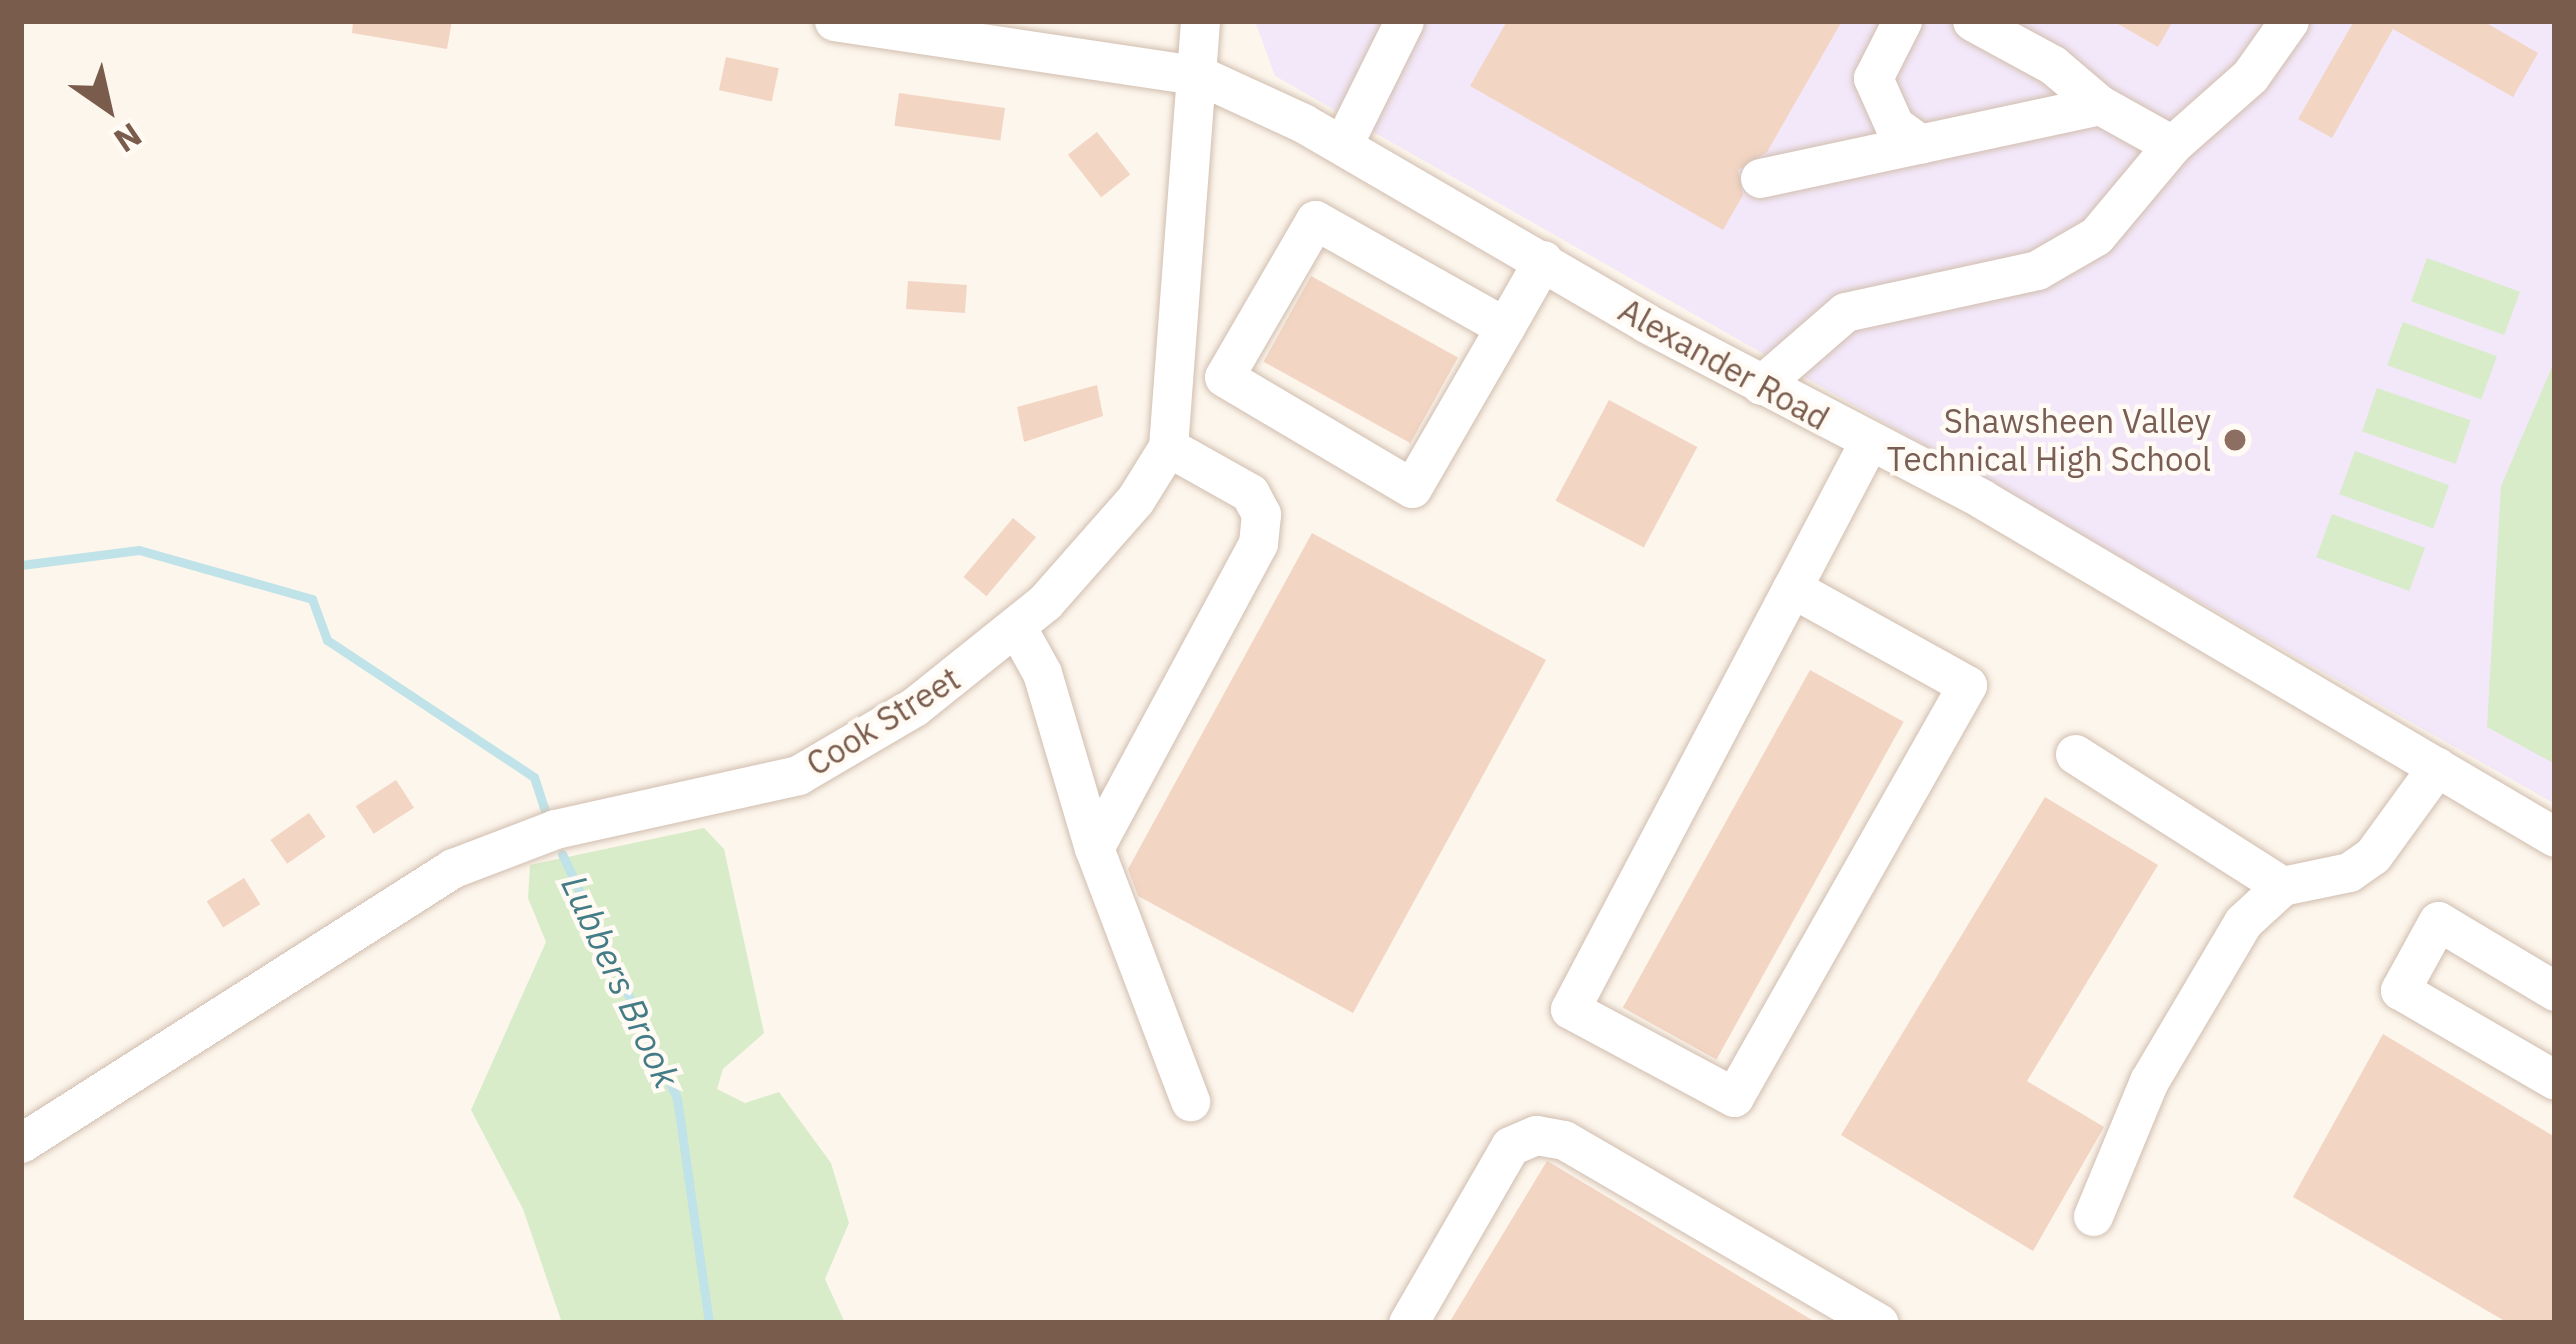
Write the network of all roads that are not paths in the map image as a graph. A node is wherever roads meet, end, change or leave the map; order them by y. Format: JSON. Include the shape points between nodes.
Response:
{"nodes":[{"id":1,"x":834,"y":21,"type":"edge"},
{"id":2,"x":1201,"y":21,"type":"edge"},
{"id":3,"x":1404,"y":21,"type":"edge"},
{"id":4,"x":1902,"y":21,"type":"edge"},
{"id":5,"x":1972,"y":21,"type":"edge"},
{"id":6,"x":2290,"y":21,"type":"edge"},
{"id":7,"x":1201,"y":76,"type":"junction"},
{"id":8,"x":2100,"y":105,"type":"junction"},
{"id":9,"x":1343,"y":144,"type":"junction"},
{"id":10,"x":1920,"y":144,"type":"junction"},
{"id":11,"x":2172,"y":145,"type":"junction"},
{"id":12,"x":1760,"y":178,"type":"dead end"},
{"id":13,"x":1543,"y":260,"type":"junction"},
{"id":14,"x":1505,"y":327,"type":"junction"},
{"id":15,"x":1761,"y":385,"type":"junction"},
{"id":16,"x":1868,"y":443,"type":"junction"},
{"id":17,"x":1168,"y":447,"type":"junction"},
{"id":18,"x":1792,"y":588,"type":"junction"},
{"id":19,"x":1016,"y":626,"type":"junction"},
{"id":20,"x":2075,"y":754,"type":"dead end"},
{"id":21,"x":2437,"y":767,"type":"junction"},
{"id":22,"x":2555,"y":837,"type":"edge"},
{"id":23,"x":1094,"y":848,"type":"junction"},
{"id":24,"x":2282,"y":886,"type":"junction"},
{"id":25,"x":2555,"y":991,"type":"edge"},
{"id":26,"x":2555,"y":1080,"type":"edge"},
{"id":27,"x":1190,"y":1101,"type":"dead end"},
{"id":28,"x":21,"y":1143,"type":"edge"},
{"id":29,"x":2093,"y":1216,"type":"dead end"},
{"id":30,"x":1408,"y":1323,"type":"edge"},
{"id":31,"x":1879,"y":1323,"type":"edge"}],
"edges":[{"from":1,"to":7,"type":"street","name":"Alexander Road"},
{"from":2,"to":7,"type":"street","name":"Cook Street"},
{"from":3,"to":9,"type":"street"},
{"from":4,"to":10,"type":"street","via":[[1873,78],[1894,125]]},
{"from":5,"to":8,"type":"street","via":[[2053,64]]},
{"from":6,"to":11,"type":"street","via":[[2250,76]]},
{"from":7,"to":9,"type":"street","name":"Alexander Road"},
{"from":7,"to":17,"type":"street","name":"Cook Street"},
{"from":8,"to":10,"type":"street"},
{"from":8,"to":11,"type":"street"},
{"from":9,"to":13,"type":"street","name":"Alexander Road"},
{"from":10,"to":12,"type":"street"},
{"from":11,"to":15,"type":"street","via":[[2096,236],[2038,270],[1845,312]]},
{"from":13,"to":14,"type":"street"},
{"from":13,"to":15,"type":"street","name":"Alexander Road"},
{"from":14,"to":14,"type":"street","via":[[1412,488],[1224,377],[1315,220]]},
{"from":15,"to":16,"type":"street","name":"Alexander Road"},
{"from":16,"to":18,"type":"street"},
{"from":16,"to":21,"type":"street","name":"Alexander Road","via":[[1982,500]]},
{"from":17,"to":19,"type":"street","name":"Cook Street","via":[[1121,518]]},
{"from":17,"to":23,"type":"street","via":[[1250,493],[1258,543]]},
{"from":18,"to":18,"type":"street","via":[[1570,1009],[1734,1097],[1966,686]]},
{"from":19,"to":23,"type":"street","via":[[1042,673]]},
{"from":19,"to":28,"type":"street","name":"Cook Street","via":[[914,707],[798,775],[555,829],[453,868]]},
{"from":20,"to":24,"type":"street"},
{"from":21,"to":22,"type":"street","name":"Alexander Road"},
{"from":21,"to":24,"type":"street","via":[[2372,855],[2349,872]]},
{"from":23,"to":27,"type":"street"},
{"from":24,"to":29,"type":"street","via":[[2242,922],[2149,1081]]},
{"from":25,"to":26,"type":"street","via":[[2438,921],[2400,990]]},
{"from":30,"to":31,"type":"street","via":[[1510,1146],[1536,1135],[1564,1140]]}]}
